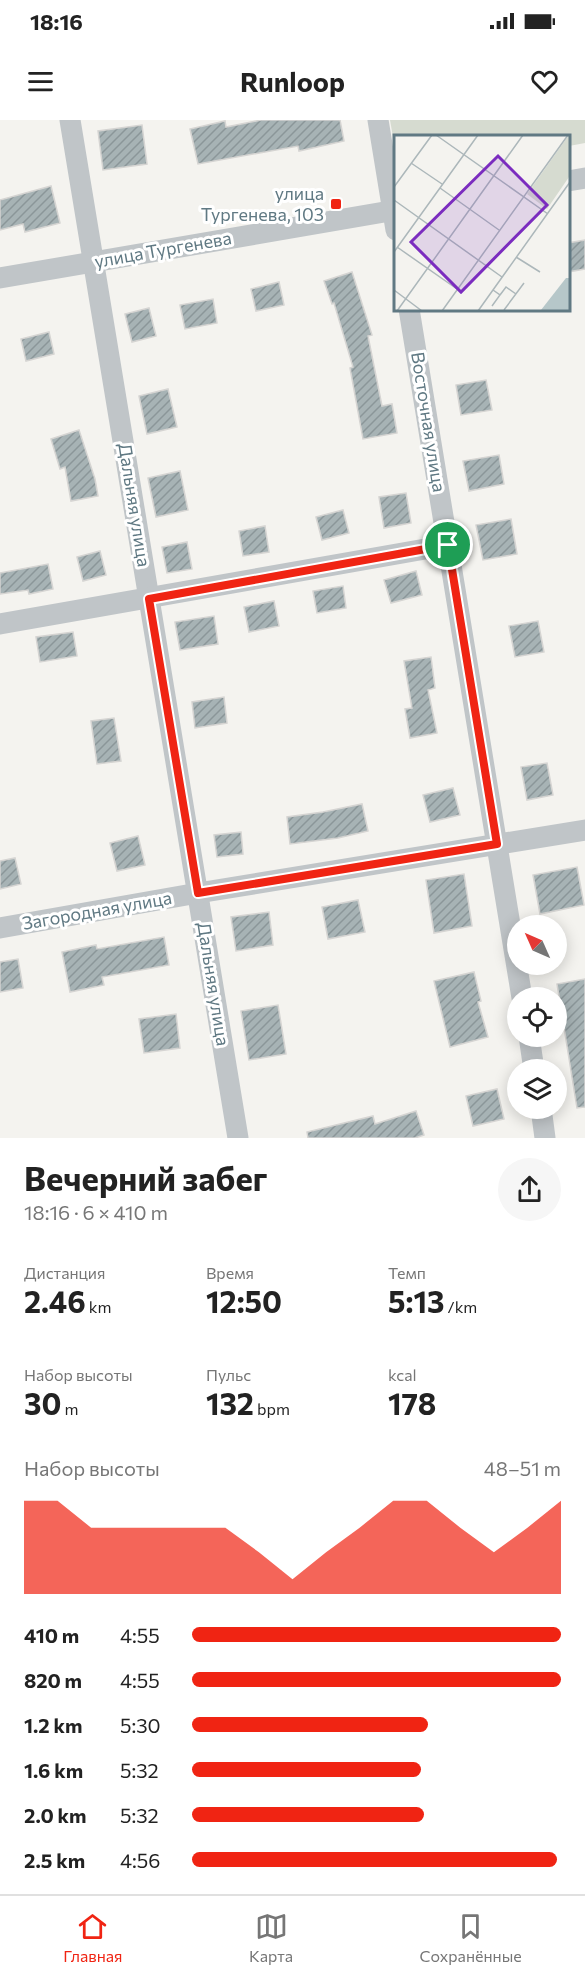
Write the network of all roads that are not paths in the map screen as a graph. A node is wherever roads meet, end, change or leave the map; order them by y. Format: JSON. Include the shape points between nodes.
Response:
{"nodes":[{"id":1,"x":70,"y":120,"type":"edge"},
{"id":2,"x":378,"y":120,"type":"edge"},
{"id":3,"x":585,"y":178,"type":"edge"},
{"id":4,"x":570,"y":181,"type":"edge"},
{"id":5,"x":394,"y":211,"type":"edge"},
{"id":6,"x":394,"y":217,"type":"edge"},
{"id":7,"x":94,"y":262,"type":"junction"},
{"id":8,"x":0,"y":278,"type":"edge"},
{"id":9,"x":409,"y":310,"type":"edge"},
{"id":10,"x":448,"y":545,"type":"junction"},
{"id":11,"x":149,"y":599,"type":"junction"},
{"id":12,"x":0,"y":624,"type":"edge"},
{"id":13,"x":585,"y":830,"type":"edge"},
{"id":14,"x":497,"y":844,"type":"junction"},
{"id":15,"x":198,"y":893,"type":"junction"},
{"id":16,"x":0,"y":928,"type":"edge"},
{"id":17,"x":520,"y":987,"type":"edge"},
{"id":18,"x":542,"y":1119,"type":"edge"},
{"id":19,"x":238,"y":1138,"type":"edge"},
{"id":20,"x":545,"y":1138,"type":"edge"}],
"edges":[{"from":1,"to":7,"type":"street","name":"Дальняя улица"},
{"from":2,"to":5,"type":"street"},
{"from":3,"to":4,"type":"street"},
{"from":6,"to":7,"type":"street","name":"улица Тургенева"},
{"from":7,"to":8,"type":"street","name":"улица Тургенева"},
{"from":7,"to":11,"type":"street","name":"Дальняя улица"},
{"from":9,"to":10,"type":"street","name":"Восточная улица"},
{"from":10,"to":11,"type":"street"},
{"from":10,"to":14,"type":"street","name":"Восточная улица"},
{"from":11,"to":12,"type":"street"},
{"from":11,"to":15,"type":"street","name":"Дальняя улица"},
{"from":13,"to":14,"type":"street","name":"Загородная улица"},
{"from":14,"to":15,"type":"street","name":"Загородная улица"},
{"from":14,"to":17,"type":"street","name":"Восточная улица"},
{"from":15,"to":16,"type":"street","name":"Загородная улица"},
{"from":15,"to":19,"type":"street","name":"Дальняя улица"},
{"from":18,"to":20,"type":"street"}]}
